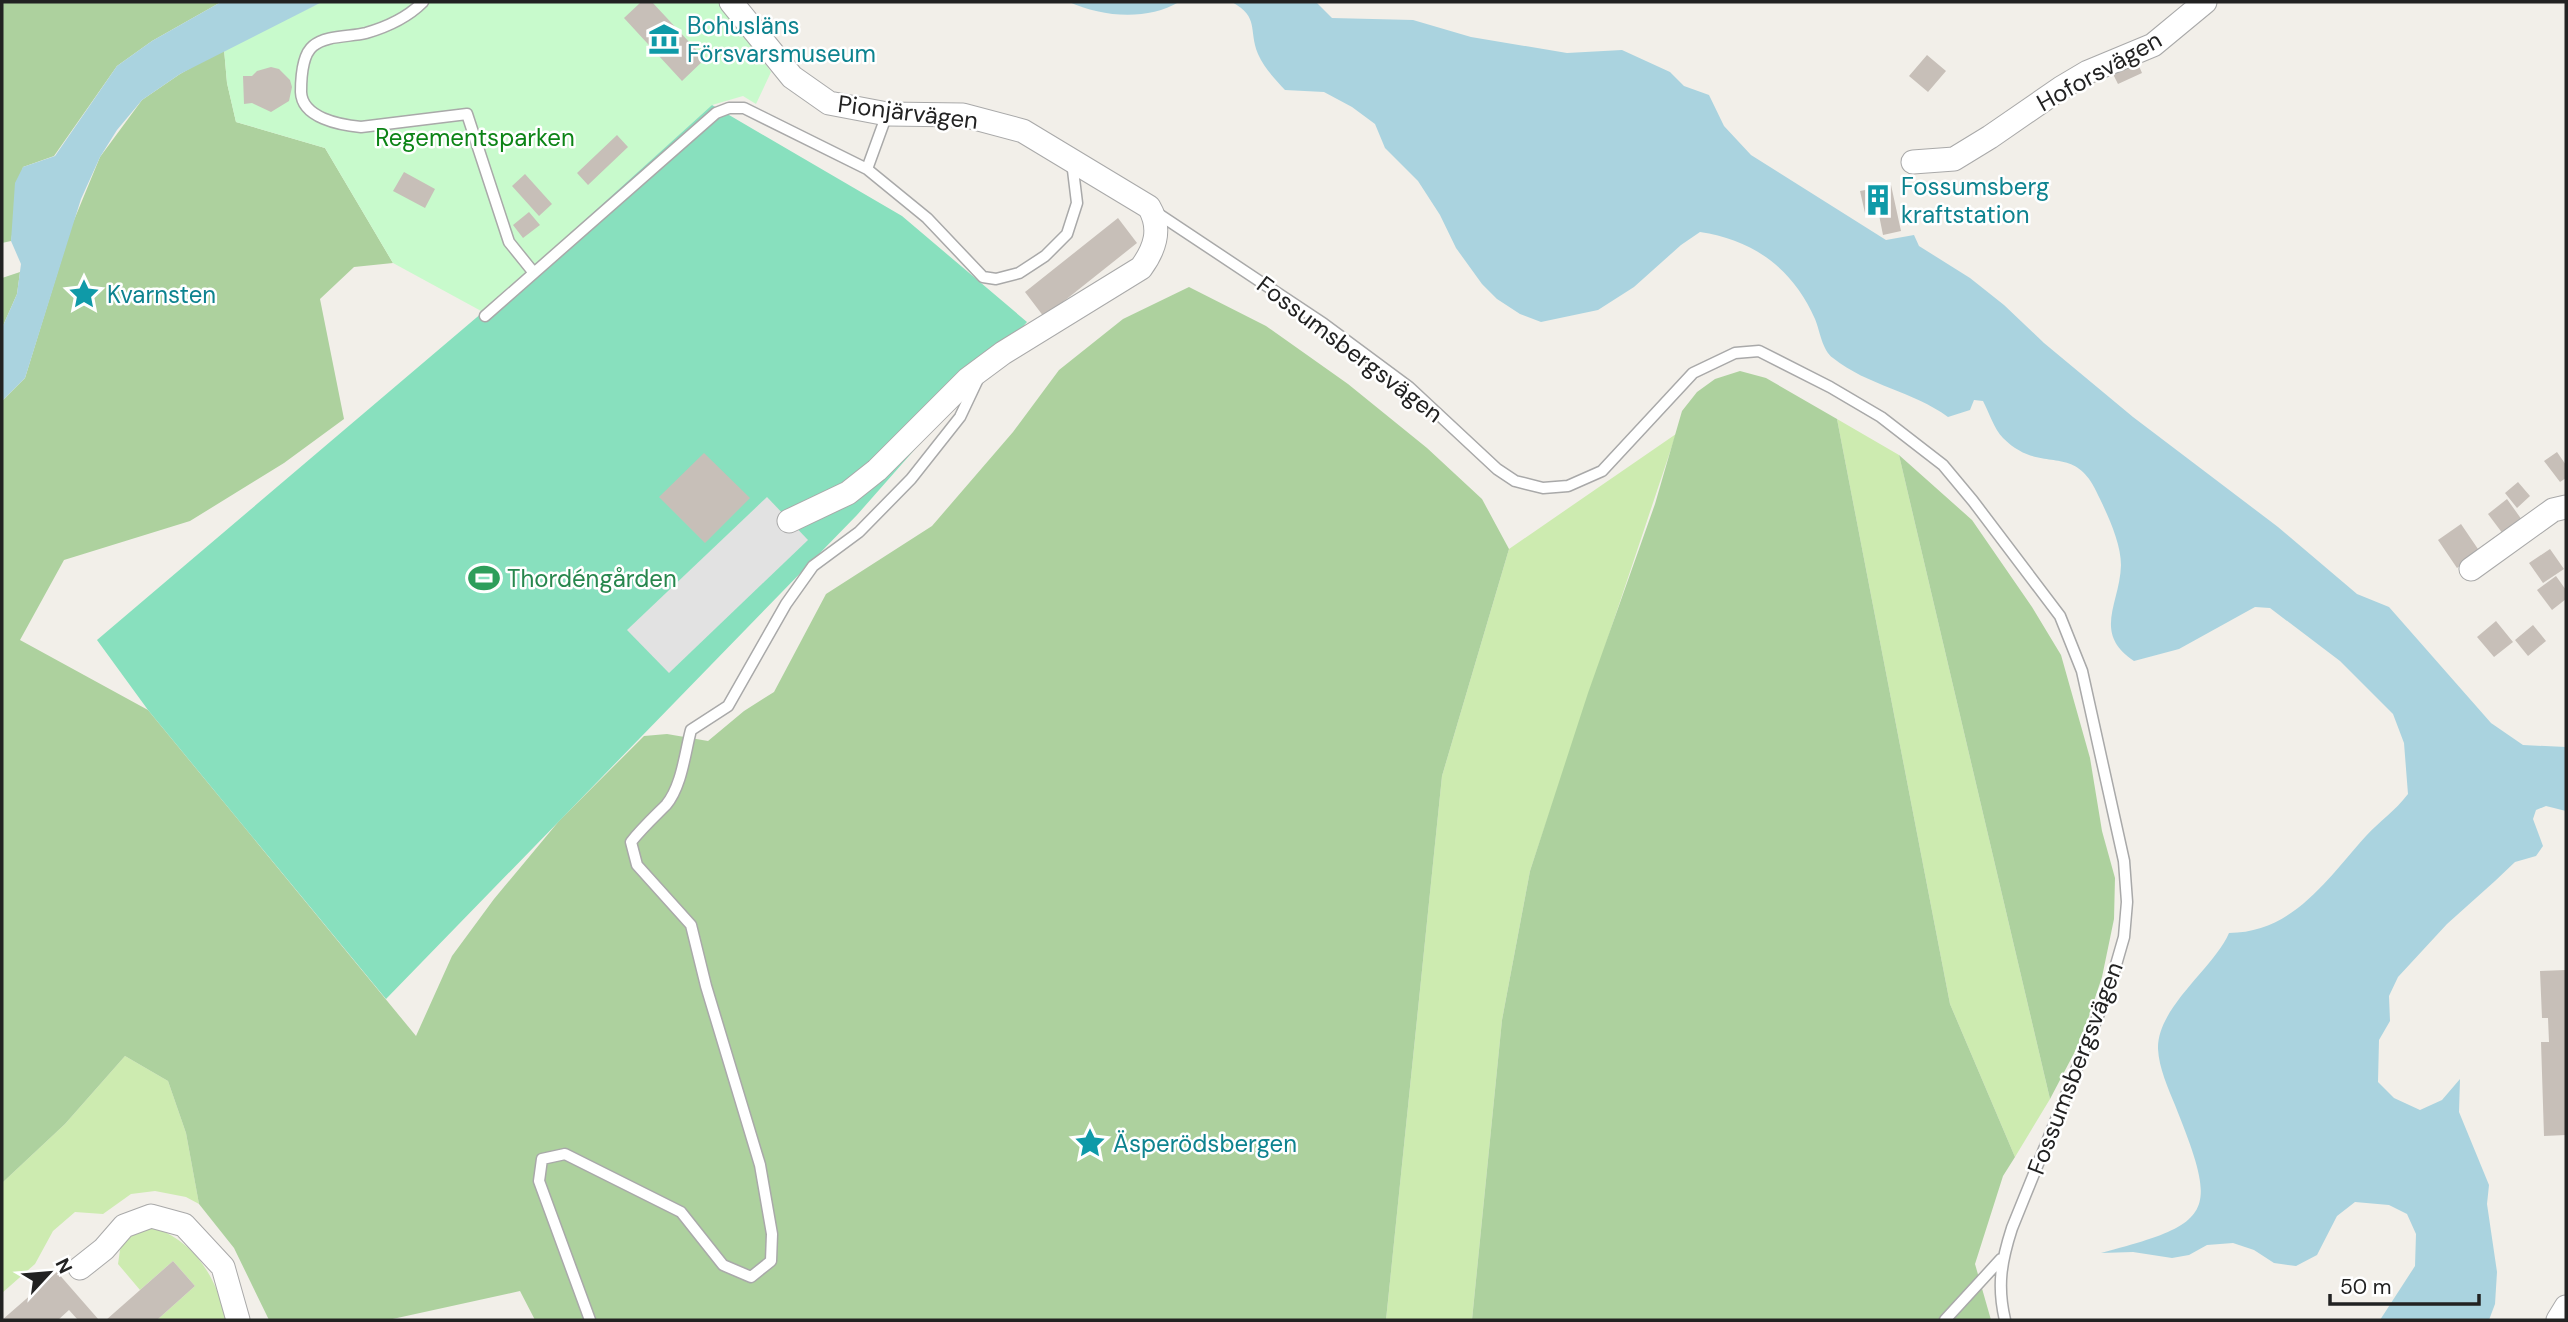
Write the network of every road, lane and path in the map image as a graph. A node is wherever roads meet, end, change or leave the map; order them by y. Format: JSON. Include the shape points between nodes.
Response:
{"nodes":[{"id":1,"x":423,"y":2,"type":"edge"},
{"id":2,"x":731,"y":2,"type":"edge"},
{"id":3,"x":2205,"y":2,"type":"edge"},
{"id":4,"x":887,"y":114,"type":"junction"},
{"id":5,"x":1071,"y":161,"type":"junction"},
{"id":6,"x":1913,"y":162,"type":"dead end"},
{"id":7,"x":867,"y":169,"type":"junction"},
{"id":8,"x":1149,"y":207,"type":"junction"},
{"id":9,"x":534,"y":273,"type":"junction"},
{"id":10,"x":485,"y":316,"type":"dead end"},
{"id":11,"x":983,"y":369,"type":"junction"},
{"id":12,"x":2566,"y":507,"type":"edge"},
{"id":13,"x":789,"y":521,"type":"dead end"},
{"id":14,"x":2471,"y":569,"type":"dead end"},
{"id":15,"x":2003,"y":1257,"type":"junction"},
{"id":16,"x":80,"y":1268,"type":"dead end"},
{"id":17,"x":2566,"y":1307,"type":"edge"},
{"id":18,"x":238,"y":1320,"type":"edge"},
{"id":19,"x":590,"y":1320,"type":"edge"},
{"id":20,"x":1945,"y":1320,"type":"edge"},
{"id":21,"x":2005,"y":1320,"type":"edge"},
{"id":22,"x":2558,"y":1320,"type":"edge"}],
"edges":[{"from":1,"to":9,"type":"lane","via":[[398,20],[366,33],[313,46],[305,58],[302,101],[309,111],[361,127],[467,114],[509,242]]},
{"from":2,"to":4,"type":"street","name":"Pionjärvägen","via":[[792,77],[816,96],[829,103]]},
{"from":3,"to":6,"type":"street","name":"Hoforsvägen","via":[[2153,45],[2061,88],[1954,159]]},
{"from":4,"to":5,"type":"street","name":"Pionjärvägen","via":[[963,115],[996,123],[1023,131]]},
{"from":4,"to":7,"type":"lane"},
{"from":5,"to":7,"type":"lane","via":[[1077,203],[1067,234],[1019,273],[996,279],[983,277],[927,218]]},
{"from":5,"to":8,"type":"street","name":"Pionjärvägen"},
{"from":7,"to":9,"type":"lane","via":[[744,108],[729,108],[716,113]]},
{"from":8,"to":11,"type":"street","via":[[1156,234],[1153,251],[1142,268]]},
{"from":8,"to":15,"type":"lane","name":"Fossumsbergsvägen","via":[[1409,387],[1514,481],[1543,488],[1568,486],[1602,471],[1693,373],[1735,353],[1759,351],[1881,417],[1942,465],[1973,501],[2060,616],[2082,671],[2124,862],[2127,902],[2124,937],[2109,989]]},
{"from":9,"to":10,"type":"lane"},
{"from":11,"to":13,"type":"street","via":[[848,493]]},
{"from":11,"to":19,"type":"lane","via":[[960,417],[911,479],[859,532],[813,566],[727,706],[691,730],[667,803],[631,842],[636,865],[691,925],[760,1165],[772,1234],[771,1261],[751,1277],[723,1265],[681,1212],[565,1154],[542,1159],[539,1181]]},
{"from":12,"to":14,"type":"street","via":[[2553,510]]},
{"from":15,"to":20,"type":"lane","name":"Fossumsbergsvägen"},
{"from":15,"to":21,"type":"lane","name":"Fossumsbergsvägen","via":[[1999,1295]]},
{"from":16,"to":18,"type":"street","via":[[124,1226],[151,1216],[184,1225],[223,1267]]},
{"from":17,"to":22,"type":"street"}]}
